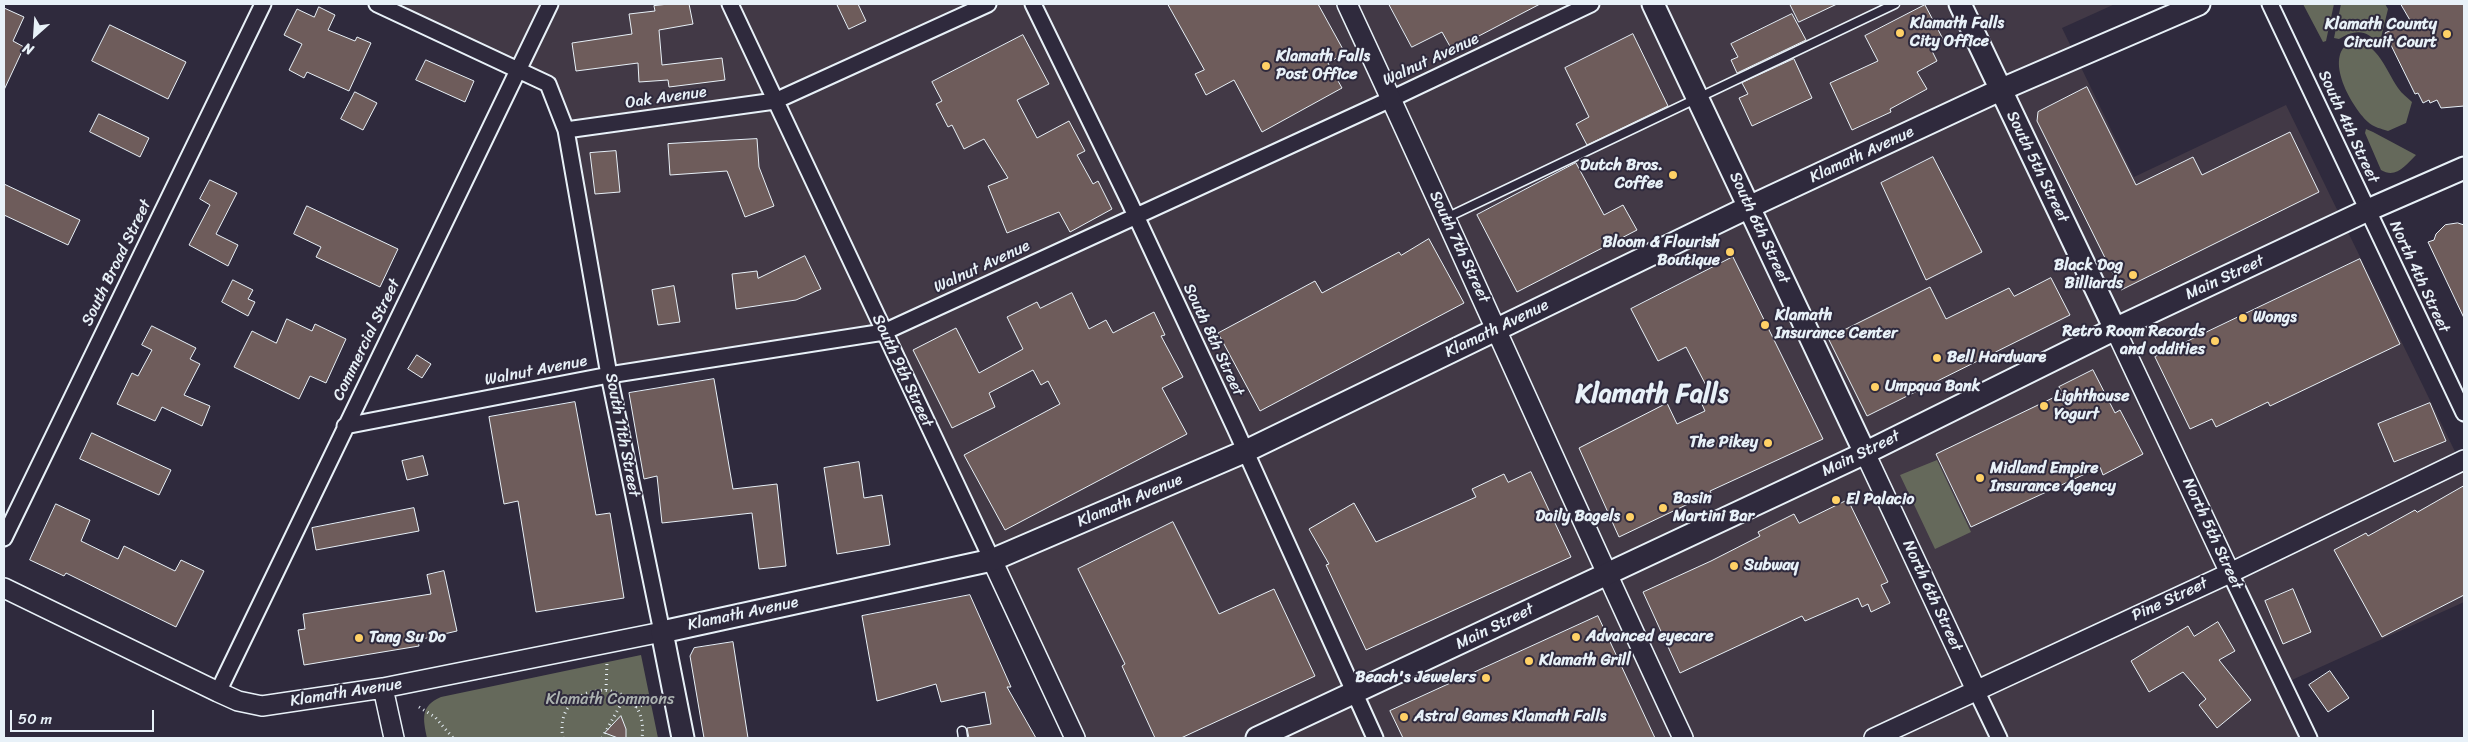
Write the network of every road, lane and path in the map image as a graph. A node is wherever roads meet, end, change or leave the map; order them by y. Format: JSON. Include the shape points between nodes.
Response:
{"nodes":[{"id":1,"x":263,"y":4,"type":"edge"},
{"id":2,"x":377,"y":4,"type":"edge"},
{"id":3,"x":550,"y":4,"type":"edge"},
{"id":4,"x":730,"y":4,"type":"edge"},
{"id":5,"x":988,"y":4,"type":"edge"},
{"id":6,"x":1034,"y":4,"type":"edge"},
{"id":7,"x":1347,"y":4,"type":"edge"},
{"id":8,"x":1591,"y":4,"type":"edge"},
{"id":9,"x":1653,"y":4,"type":"edge"},
{"id":10,"x":1895,"y":4,"type":"edge"},
{"id":11,"x":1960,"y":4,"type":"edge"},
{"id":12,"x":2199,"y":4,"type":"edge"},
{"id":13,"x":2270,"y":4,"type":"edge"},
{"id":14,"x":519,"y":69,"type":"junction"},
{"id":15,"x":2000,"y":90,"type":"junction"},
{"id":16,"x":1698,"y":98,"type":"junction"},
{"id":17,"x":1391,"y":99,"type":"junction"},
{"id":18,"x":775,"y":101,"type":"junction"},
{"id":19,"x":566,"y":130,"type":"junction"},
{"id":20,"x":2464,"y":168,"type":"edge"},
{"id":21,"x":1749,"y":208,"type":"junction"},
{"id":22,"x":2368,"y":210,"type":"junction"},
{"id":23,"x":1136,"y":215,"type":"junction"},
{"id":24,"x":1446,"y":218,"type":"junction"},
{"id":25,"x":1497,"y":329,"type":"junction"},
{"id":26,"x":2115,"y":330,"type":"junction"},
{"id":27,"x":884,"y":332,"type":"junction"},
{"id":28,"x":609,"y":375,"type":"junction"},
{"id":29,"x":2464,"y":413,"type":"edge"},
{"id":30,"x":344,"y":426,"type":"junction"},
{"id":31,"x":1246,"y":451,"type":"junction"},
{"id":32,"x":1865,"y":453,"type":"junction"},
{"id":33,"x":2464,"y":460,"type":"edge"},
{"id":34,"x":4,"y":538,"type":"edge"},
{"id":35,"x":992,"y":560,"type":"junction"},
{"id":36,"x":2230,"y":572,"type":"junction"},
{"id":37,"x":1606,"y":574,"type":"junction"},
{"id":38,"x":4,"y":588,"type":"edge"},
{"id":39,"x":662,"y":632,"type":"junction"},
{"id":40,"x":607,"y":662,"type":"dead end"},
{"id":41,"x":383,"y":688,"type":"junction"},
{"id":42,"x":606,"y":690,"type":"junction"},
{"id":43,"x":1976,"y":690,"type":"junction"},
{"id":44,"x":218,"y":692,"type":"junction"},
{"id":45,"x":1354,"y":694,"type":"junction"},
{"id":46,"x":624,"y":696,"type":"junction"},
{"id":47,"x":654,"y":702,"type":"dead end"},
{"id":48,"x":419,"y":707,"type":"dead end"},
{"id":49,"x":636,"y":707,"type":"junction"},
{"id":50,"x":394,"y":738,"type":"edge"},
{"id":51,"x":453,"y":738,"type":"edge"},
{"id":52,"x":564,"y":738,"type":"edge"},
{"id":53,"x":602,"y":738,"type":"edge"},
{"id":54,"x":642,"y":738,"type":"edge"},
{"id":55,"x":683,"y":738,"type":"edge"},
{"id":56,"x":1075,"y":738,"type":"edge"},
{"id":57,"x":1257,"y":738,"type":"edge"},
{"id":58,"x":1375,"y":738,"type":"edge"},
{"id":59,"x":1683,"y":738,"type":"edge"},
{"id":60,"x":1874,"y":738,"type":"edge"},
{"id":61,"x":1998,"y":738,"type":"edge"},
{"id":62,"x":2309,"y":738,"type":"edge"}],
"edges":[{"from":1,"to":34,"type":"street","name":"South Broad Street"},
{"from":2,"to":14,"type":"street"},
{"from":3,"to":14,"type":"street","name":"Commercial Street"},
{"from":4,"to":18,"type":"street","name":"South 9th Street"},
{"from":5,"to":18,"type":"street","name":"Oak Avenue"},
{"from":6,"to":23,"type":"street","name":"South 8th Street"},
{"from":7,"to":17,"type":"street","name":"South 7th Street"},
{"from":8,"to":17,"type":"street","name":"Walnut Avenue"},
{"from":9,"to":16,"type":"main road","name":"South 6th Street"},
{"from":10,"to":16,"type":"lane"},
{"from":11,"to":15,"type":"main road","name":"South 5th Street"},
{"from":12,"to":15,"type":"main road","name":"Klamath Avenue"},
{"from":13,"to":22,"type":"street","name":"South 4th Street"},
{"from":14,"to":19,"type":"street","via":[[548,84]]},
{"from":14,"to":30,"type":"street","name":"Commercial Street"},
{"from":15,"to":21,"type":"main road","name":"Klamath Avenue"},
{"from":15,"to":26,"type":"main road","name":"South 5th Street"},
{"from":16,"to":21,"type":"main road","name":"South 6th Street"},
{"from":16,"to":24,"type":"lane"},
{"from":17,"to":23,"type":"street","name":"Walnut Avenue"},
{"from":17,"to":24,"type":"street","name":"South 7th Street"},
{"from":18,"to":19,"type":"street","name":"Oak Avenue"},
{"from":18,"to":27,"type":"street","name":"South 9th Street"},
{"from":19,"to":28,"type":"street","name":"South 11th Street"},
{"from":20,"to":22,"type":"main road","name":"Main Street"},
{"from":21,"to":25,"type":"main road","name":"Klamath Avenue"},
{"from":21,"to":32,"type":"main road","name":"South 6th Street"},
{"from":22,"to":26,"type":"main road","name":"Main Street"},
{"from":22,"to":29,"type":"street","name":"North 4th Street"},
{"from":23,"to":27,"type":"street","name":"Walnut Avenue"},
{"from":23,"to":31,"type":"street","name":"South 8th Street"},
{"from":24,"to":25,"type":"street","name":"South 7th Street"},
{"from":25,"to":31,"type":"main road","name":"Klamath Avenue"},
{"from":25,"to":37,"type":"street","name":"South 7th Street"},
{"from":26,"to":32,"type":"main road","name":"Main Street"},
{"from":26,"to":36,"type":"street","name":"North 5th Street"},
{"from":27,"to":28,"type":"street","name":"Walnut Avenue"},
{"from":27,"to":35,"type":"street","name":"South 9th Street"},
{"from":28,"to":30,"type":"street","name":"Walnut Avenue"},
{"from":28,"to":39,"type":"street","name":"South 11th Street"},
{"from":30,"to":44,"type":"street","name":"Commercial Street"},
{"from":31,"to":35,"type":"main road","name":"Klamath Avenue"},
{"from":31,"to":45,"type":"street","name":"South 8th Street"},
{"from":32,"to":37,"type":"main road","name":"Main Street"},
{"from":32,"to":43,"type":"street","name":"North 6th Street"},
{"from":33,"to":36,"type":"street","name":"Pine Street"},
{"from":35,"to":39,"type":"main road","name":"Klamath Avenue"},
{"from":35,"to":56,"type":"street","name":"South 9th Street"},
{"from":36,"to":43,"type":"street","name":"Pine Street"},
{"from":36,"to":62,"type":"street","name":"North 5th Street"},
{"from":37,"to":45,"type":"main road","name":"Main Street"},
{"from":37,"to":59,"type":"street","name":"South 7th Street"},
{"from":38,"to":44,"type":"street","name":"Klamath Avenue"},
{"from":39,"to":41,"type":"street","name":"Klamath Avenue"},
{"from":39,"to":55,"type":"main road","name":"South 11th Street"},
{"from":40,"to":42,"type":"path"},
{"from":41,"to":44,"type":"street","name":"Klamath Avenue","via":[[262,706],[238,701]]},
{"from":41,"to":50,"type":"street"},
{"from":42,"to":46,"type":"path"},
{"from":42,"to":52,"type":"path","via":[[589,692],[572,703],[563,722]]},
{"from":43,"to":60,"type":"street","name":"Pine Street"},
{"from":43,"to":61,"type":"street","name":"North 6th Street"},
{"from":45,"to":57,"type":"main road","name":"Main Street"},
{"from":45,"to":58,"type":"street","name":"South 8th Street"},
{"from":46,"to":49,"type":"path"},
{"from":46,"to":53,"type":"path"},
{"from":47,"to":49,"type":"path"},
{"from":48,"to":51,"type":"path","via":[[435,717]]},
{"from":49,"to":54,"type":"path"}]}
